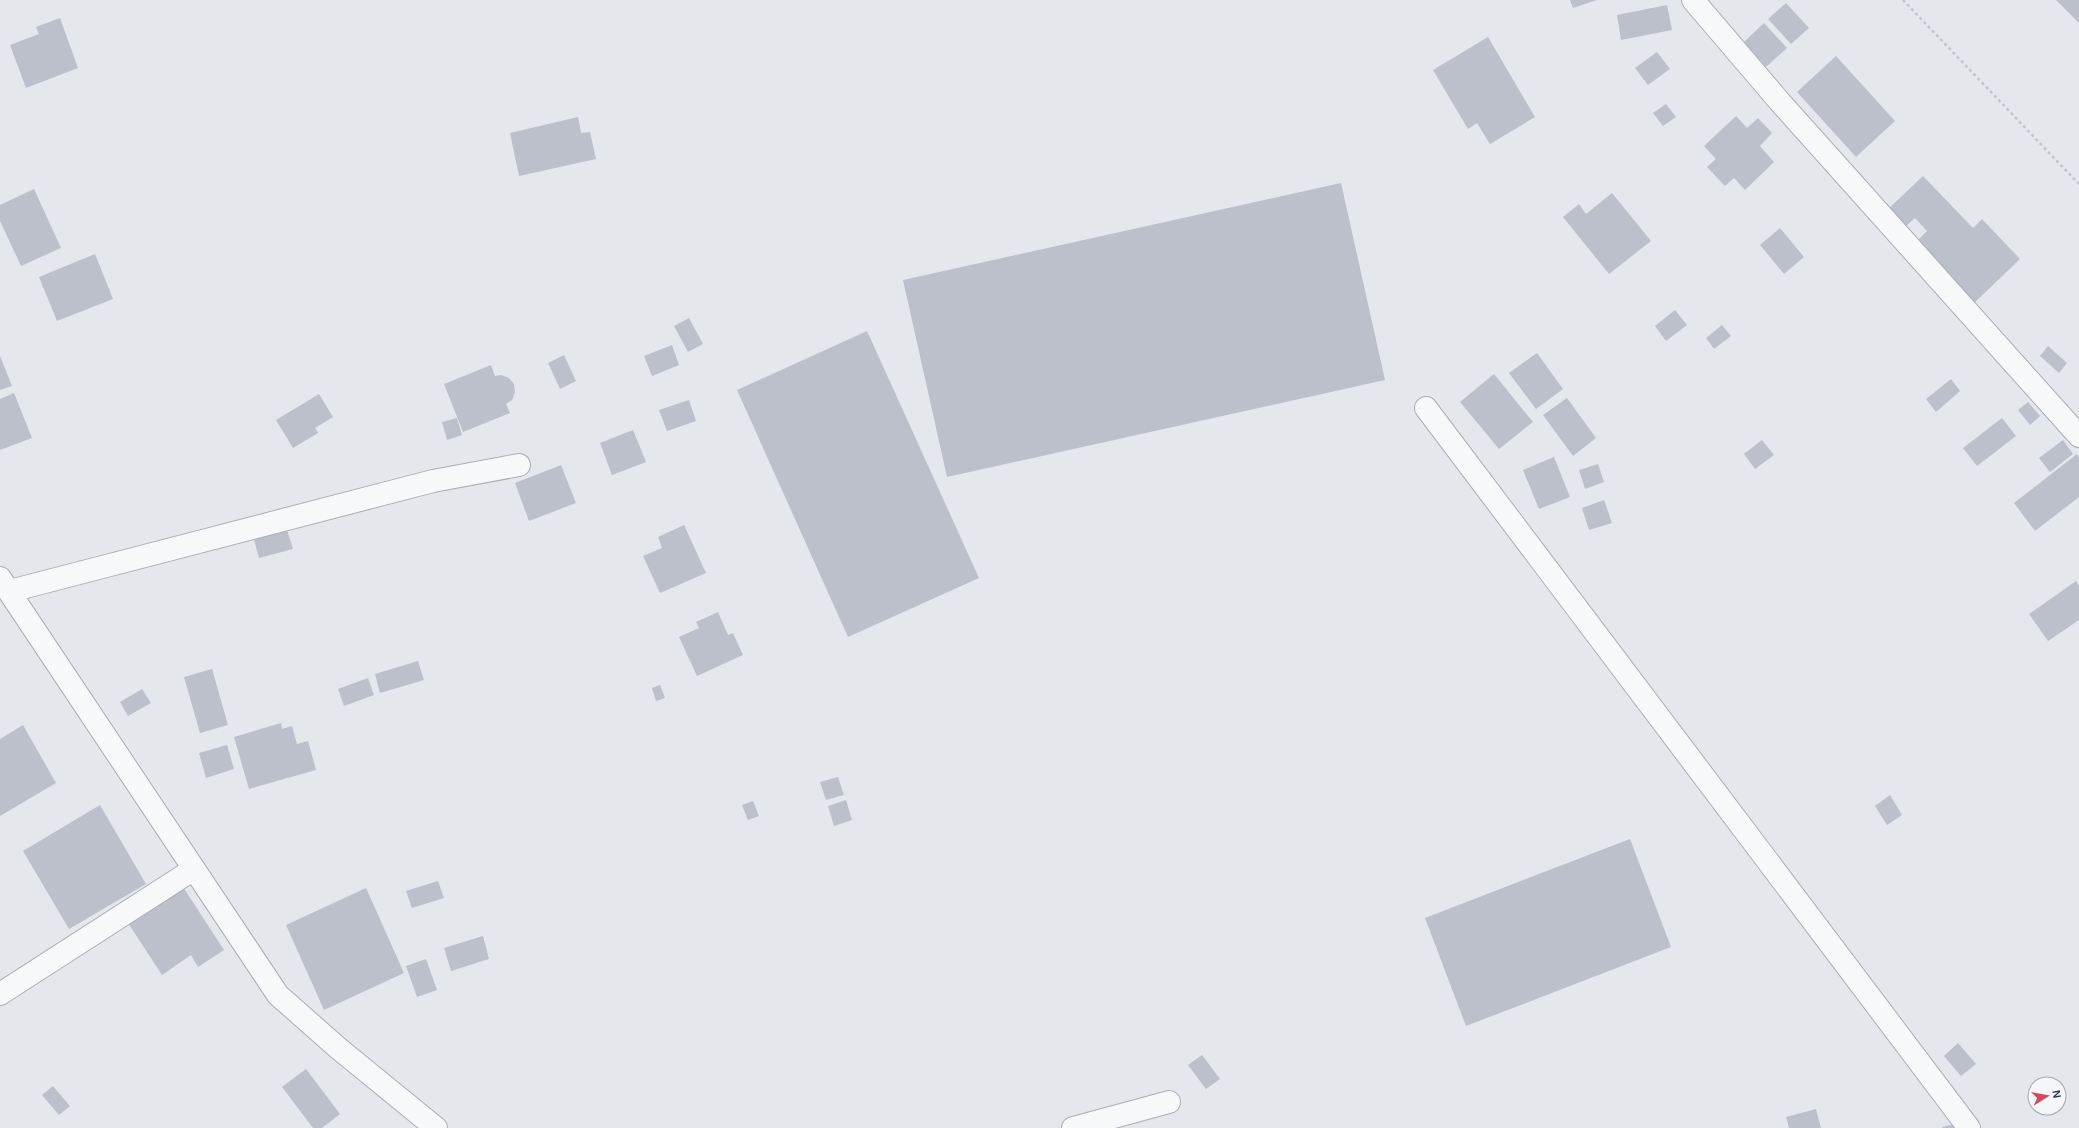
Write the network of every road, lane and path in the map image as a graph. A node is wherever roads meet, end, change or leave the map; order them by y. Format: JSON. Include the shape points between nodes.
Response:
{"nodes":[{"id":1,"x":1693,"y":0,"type":"edge"},
{"id":2,"x":1903,"y":0,"type":"edge"},
{"id":3,"x":2079,"y":184,"type":"edge"},
{"id":4,"x":1426,"y":408,"type":"dead end"},
{"id":5,"x":2079,"y":436,"type":"edge"},
{"id":6,"x":520,"y":465,"type":"dead end"},
{"id":7,"x":5,"y":585,"type":"edge"},
{"id":8,"x":194,"y":869,"type":"junction"},
{"id":9,"x":0,"y":994,"type":"edge"},
{"id":10,"x":1169,"y":1102,"type":"dead end"},
{"id":11,"x":436,"y":1128,"type":"edge"},
{"id":12,"x":1073,"y":1128,"type":"edge"},
{"id":13,"x":1969,"y":1128,"type":"edge"}],
"edges":[{"from":1,"to":5,"type":"lane","via":[[1780,102]]},
{"from":2,"to":3,"type":"path"},
{"from":4,"to":13,"type":"lane"},
{"from":6,"to":7,"type":"lane","via":[[432,481]]},
{"from":7,"to":8,"type":"lane"},
{"from":8,"to":9,"type":"lane"},
{"from":8,"to":11,"type":"lane","via":[[278,995]]},
{"from":10,"to":12,"type":"lane"}]}
